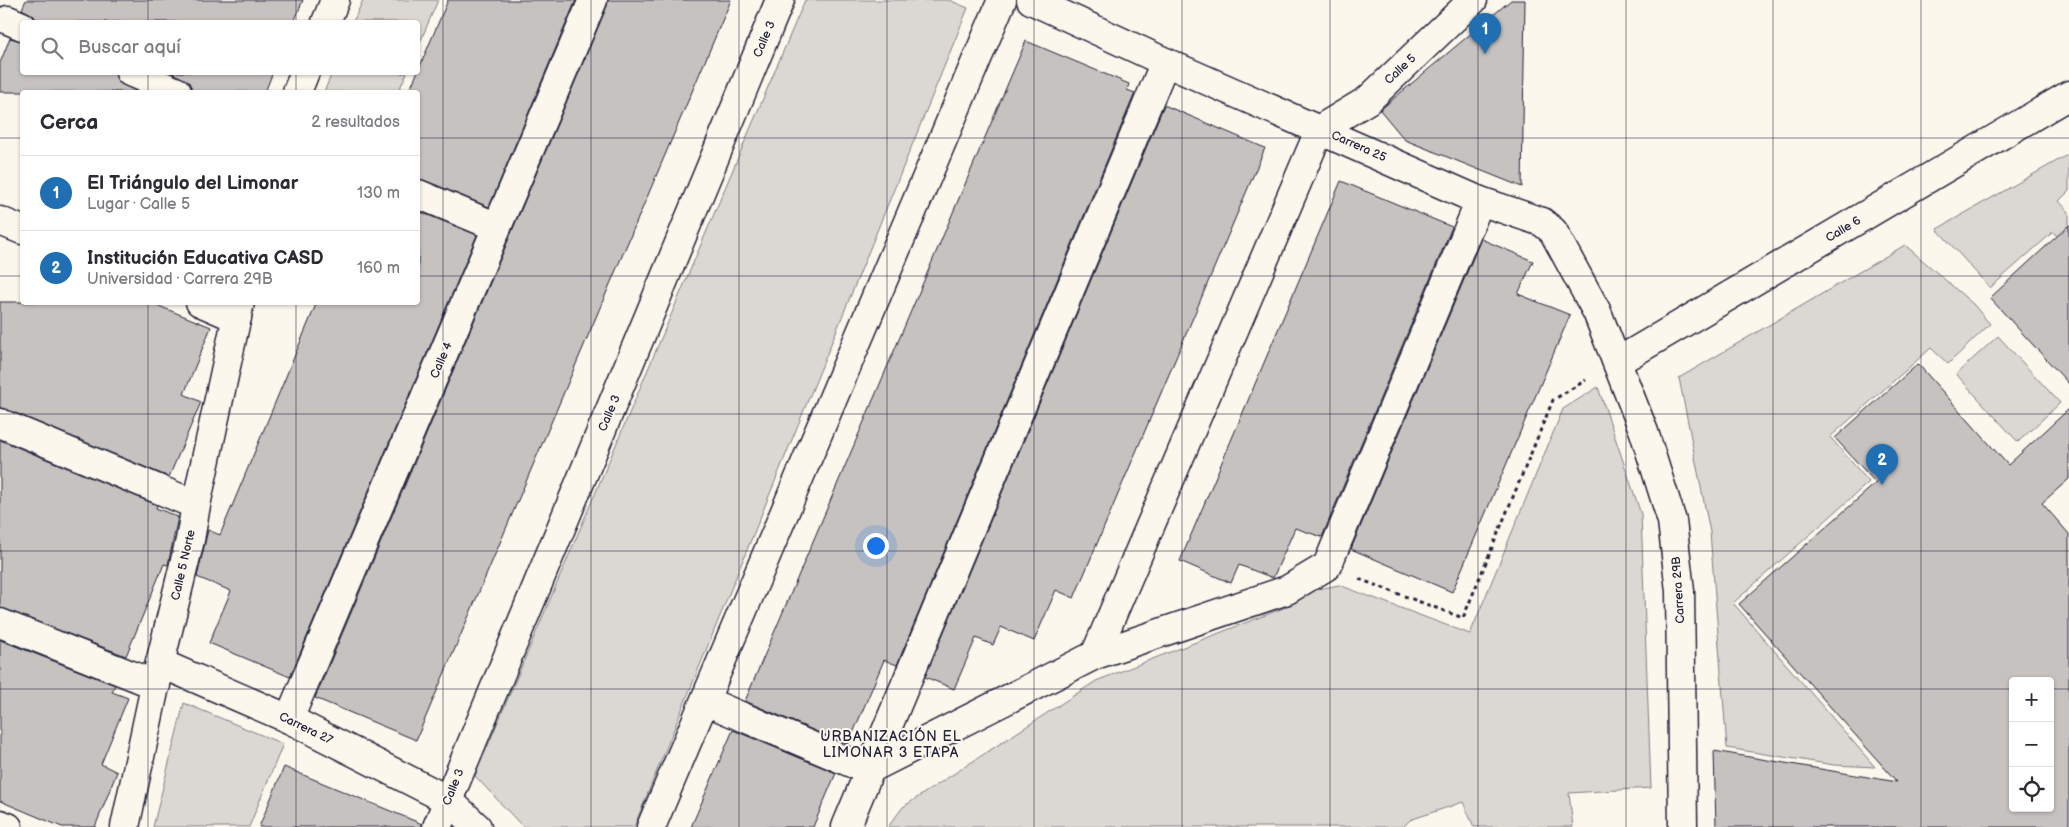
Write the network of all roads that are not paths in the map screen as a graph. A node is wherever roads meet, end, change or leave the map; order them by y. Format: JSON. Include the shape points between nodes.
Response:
{"nodes":[{"id":1,"x":335,"y":0,"type":"edge"},
{"id":2,"x":593,"y":0,"type":"edge"},
{"id":3,"x":780,"y":0,"type":"edge"},
{"id":4,"x":1002,"y":0,"type":"edge"},
{"id":5,"x":1031,"y":0,"type":"edge"},
{"id":6,"x":1474,"y":0,"type":"edge"},
{"id":7,"x":327,"y":20,"type":"edge"},
{"id":8,"x":1165,"y":62,"type":"junction"},
{"id":9,"x":137,"y":75,"type":"edge"},
{"id":10,"x":304,"y":75,"type":"edge"},
{"id":11,"x":172,"y":90,"type":"edge"},
{"id":12,"x":298,"y":90,"type":"edge"},
{"id":13,"x":2069,"y":95,"type":"edge"},
{"id":14,"x":1320,"y":129,"type":"junction"},
{"id":15,"x":420,"y":195,"type":"edge"},
{"id":16,"x":1480,"y":201,"type":"junction"},
{"id":17,"x":0,"y":221,"type":"edge"},
{"id":18,"x":497,"y":227,"type":"junction"},
{"id":19,"x":20,"y":229,"type":"edge"},
{"id":20,"x":214,"y":305,"type":"edge"},
{"id":21,"x":238,"y":310,"type":"edge"},
{"id":22,"x":1617,"y":362,"type":"junction"},
{"id":23,"x":0,"y":423,"type":"edge"},
{"id":24,"x":196,"y":505,"type":"junction"},
{"id":25,"x":0,"y":623,"type":"edge"},
{"id":26,"x":1095,"y":655,"type":"junction"},
{"id":27,"x":158,"y":674,"type":"junction"},
{"id":28,"x":705,"y":701,"type":"junction"},
{"id":29,"x":289,"y":719,"type":"junction"},
{"id":30,"x":868,"y":770,"type":"junction"},
{"id":31,"x":448,"y":800,"type":"junction"},
{"id":32,"x":0,"y":824,"type":"edge"},
{"id":33,"x":8,"y":827,"type":"edge"},
{"id":34,"x":126,"y":827,"type":"edge"},
{"id":35,"x":437,"y":827,"type":"edge"},
{"id":36,"x":477,"y":827,"type":"edge"},
{"id":37,"x":651,"y":827,"type":"edge"},
{"id":38,"x":846,"y":827,"type":"edge"},
{"id":39,"x":1683,"y":827,"type":"edge"}],
"edges":[{"from":1,"to":7,"type":"street"},
{"from":2,"to":18,"type":"street","name":"Calle 4"},
{"from":3,"to":31,"type":"street","name":"Calle 3"},
{"from":4,"to":28,"type":"street"},
{"from":5,"to":8,"type":"street","name":"Carrera 25"},
{"from":6,"to":14,"type":"street","name":"Calle 5","via":[[1368,100]]},
{"from":8,"to":14,"type":"street","name":"Carrera 25"},
{"from":8,"to":30,"type":"street"},
{"from":9,"to":11,"type":"street"},
{"from":10,"to":12,"type":"street"},
{"from":13,"to":22,"type":"street","name":"Calle 6"},
{"from":14,"to":16,"type":"street","name":"Carrera 25"},
{"from":14,"to":26,"type":"street"},
{"from":15,"to":18,"type":"street"},
{"from":16,"to":22,"type":"street","name":"Carrera 25","via":[[1542,222],[1553,231],[1597,312]]},
{"from":16,"to":26,"type":"street","via":[[1327,566],[1286,590]]},
{"from":17,"to":19,"type":"street"},
{"from":18,"to":29,"type":"street","name":"Calle 4"},
{"from":20,"to":21,"type":"street"},
{"from":21,"to":24,"type":"street","name":"Calle 5 Norte"},
{"from":22,"to":39,"type":"street","name":"Carrera 29B","via":[[1644,432],[1672,521],[1680,591]]},
{"from":23,"to":24,"type":"street"},
{"from":24,"to":27,"type":"street","name":"Calle 5 Norte"},
{"from":25,"to":27,"type":"street","name":"Carrera 27"},
{"from":26,"to":30,"type":"street"},
{"from":27,"to":29,"type":"street","name":"Carrera 27"},
{"from":27,"to":34,"type":"street","name":"Calle 5 Norte"},
{"from":28,"to":30,"type":"street"},
{"from":28,"to":37,"type":"street"},
{"from":29,"to":31,"type":"street","name":"Carrera 27"},
{"from":30,"to":38,"type":"street"},
{"from":31,"to":35,"type":"street","name":"Calle 3"},
{"from":31,"to":36,"type":"street","name":"Carrera 27"},
{"from":32,"to":33,"type":"street"}]}
